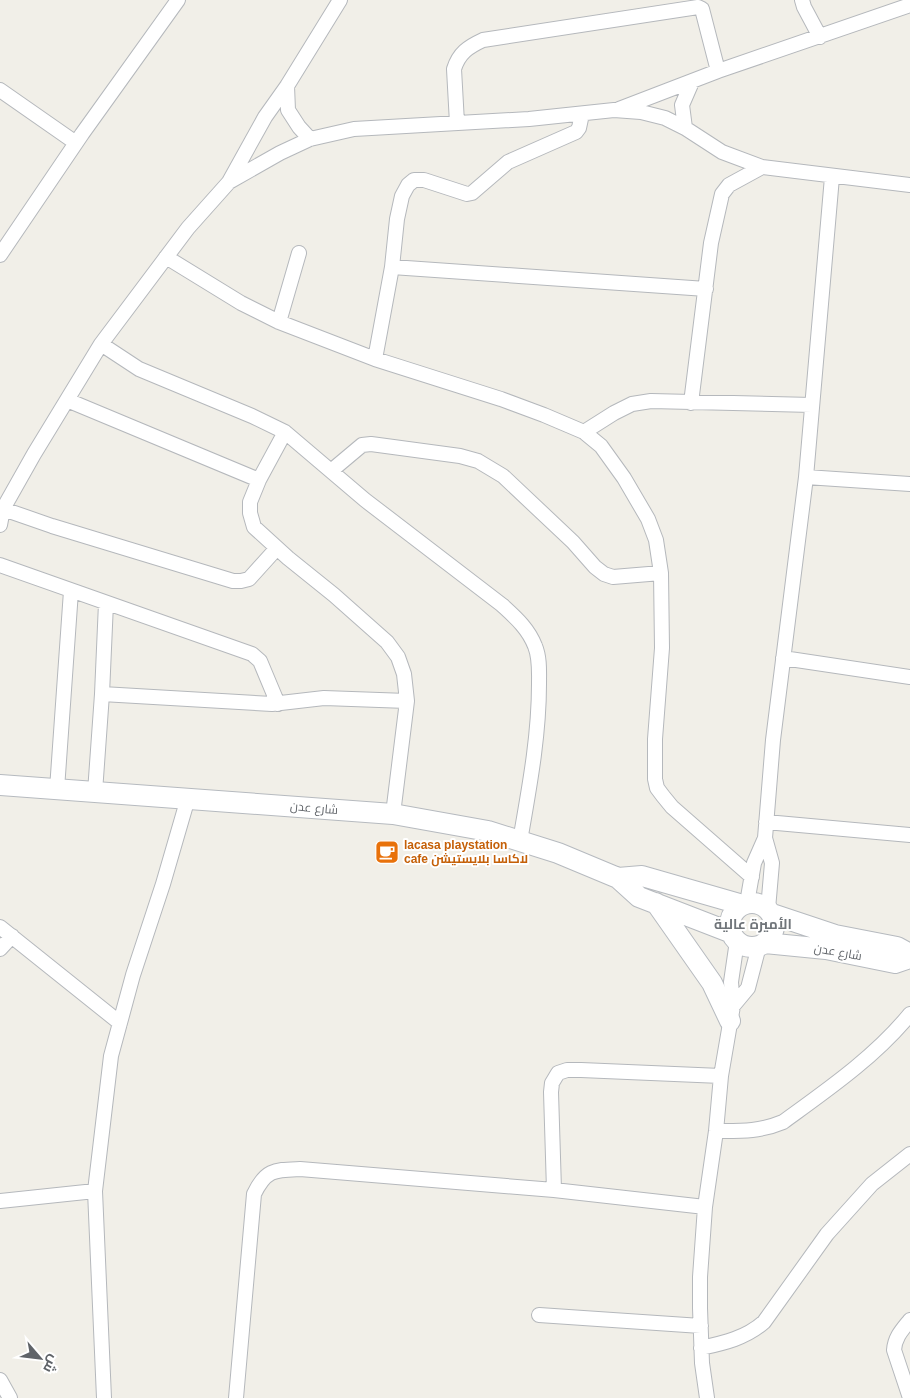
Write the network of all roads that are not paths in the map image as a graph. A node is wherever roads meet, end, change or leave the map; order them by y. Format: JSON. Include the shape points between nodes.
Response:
{"nodes":[{"id":1,"x":178,"y":0,"type":"edge"},
{"id":2,"x":340,"y":0,"type":"edge"},
{"id":3,"x":802,"y":0,"type":"edge"},
{"id":4,"x":910,"y":5,"type":"edge"},
{"id":5,"x":820,"y":37,"type":"junction"},
{"id":6,"x":718,"y":72,"type":"junction"},
{"id":7,"x":692,"y":82,"type":"junction"},
{"id":8,"x":287,"y":86,"type":"junction"},
{"id":9,"x":0,"y":90,"type":"edge"},
{"id":10,"x":614,"y":110,"type":"junction"},
{"id":11,"x":582,"y":114,"type":"junction"},
{"id":12,"x":456,"y":123,"type":"junction"},
{"id":13,"x":685,"y":128,"type":"junction"},
{"id":14,"x":310,"y":139,"type":"junction"},
{"id":15,"x":76,"y":143,"type":"junction"},
{"id":16,"x":762,"y":167,"type":"junction"},
{"id":17,"x":832,"y":176,"type":"junction"},
{"id":18,"x":229,"y":182,"type":"junction"},
{"id":19,"x":910,"y":185,"type":"edge"},
{"id":20,"x":299,"y":253,"type":"dead end"},
{"id":21,"x":0,"y":255,"type":"edge"},
{"id":22,"x":166,"y":256,"type":"junction"},
{"id":23,"x":392,"y":267,"type":"junction"},
{"id":24,"x":706,"y":290,"type":"junction"},
{"id":25,"x":280,"y":322,"type":"junction"},
{"id":26,"x":101,"y":344,"type":"junction"},
{"id":27,"x":375,"y":359,"type":"junction"},
{"id":28,"x":67,"y":400,"type":"junction"},
{"id":29,"x":691,"y":403,"type":"junction"},
{"id":30,"x":812,"y":405,"type":"junction"},
{"id":31,"x":285,"y":432,"type":"junction"},
{"id":32,"x":584,"y":432,"type":"junction"},
{"id":33,"x":331,"y":471,"type":"junction"},
{"id":34,"x":806,"y":477,"type":"junction"},
{"id":35,"x":259,"y":480,"type":"junction"},
{"id":36,"x":910,"y":484,"type":"edge"},
{"id":37,"x":4,"y":509,"type":"junction"},
{"id":38,"x":0,"y":525,"type":"edge"},
{"id":39,"x":277,"y":548,"type":"junction"},
{"id":40,"x":0,"y":565,"type":"edge"},
{"id":41,"x":661,"y":574,"type":"junction"},
{"id":42,"x":71,"y":591,"type":"junction"},
{"id":43,"x":106,"y":603,"type":"junction"},
{"id":44,"x":783,"y":658,"type":"junction"},
{"id":45,"x":910,"y":677,"type":"edge"},
{"id":46,"x":102,"y":694,"type":"junction"},
{"id":47,"x":407,"y":701,"type":"junction"},
{"id":48,"x":278,"y":704,"type":"junction"},
{"id":49,"x":0,"y":785,"type":"edge"},
{"id":50,"x":57,"y":789,"type":"junction"},
{"id":51,"x":94,"y":792,"type":"junction"},
{"id":52,"x":188,"y":798,"type":"junction"},
{"id":53,"x":393,"y":814,"type":"junction"},
{"id":54,"x":766,"y":822,"type":"junction"},
{"id":55,"x":910,"y":835,"type":"edge"},
{"id":56,"x":765,"y":838,"type":"junction"},
{"id":57,"x":520,"y":841,"type":"junction"},
{"id":58,"x":752,"y":877,"type":"junction"},
{"id":59,"x":618,"y":878,"type":"junction"},
{"id":60,"x":656,"y":903,"type":"junction"},
{"id":61,"x":745,"y":904,"type":"junction"},
{"id":62,"x":770,"y":912,"type":"junction"},
{"id":63,"x":0,"y":927,"type":"edge"},
{"id":64,"x":12,"y":936,"type":"junction"},
{"id":65,"x":734,"y":937,"type":"junction"},
{"id":66,"x":762,"y":945,"type":"junction"},
{"id":67,"x":0,"y":949,"type":"edge"},
{"id":68,"x":910,"y":956,"type":"edge"},
{"id":69,"x":731,"y":1013,"type":"junction"},
{"id":70,"x":910,"y":1014,"type":"edge"},
{"id":71,"x":120,"y":1023,"type":"junction"},
{"id":72,"x":721,"y":1076,"type":"junction"},
{"id":73,"x":716,"y":1131,"type":"junction"},
{"id":74,"x":910,"y":1154,"type":"edge"},
{"id":75,"x":554,"y":1190,"type":"junction"},
{"id":76,"x":95,"y":1191,"type":"junction"},
{"id":77,"x":0,"y":1201,"type":"edge"},
{"id":78,"x":705,"y":1207,"type":"junction"},
{"id":79,"x":539,"y":1316,"type":"dead end"},
{"id":80,"x":910,"y":1320,"type":"edge"},
{"id":81,"x":700,"y":1326,"type":"junction"},
{"id":82,"x":701,"y":1348,"type":"junction"},
{"id":83,"x":0,"y":1380,"type":"edge"},
{"id":84,"x":10,"y":1398,"type":"edge"},
{"id":85,"x":104,"y":1398,"type":"edge"},
{"id":86,"x":236,"y":1398,"type":"edge"},
{"id":87,"x":707,"y":1398,"type":"edge"},
{"id":88,"x":910,"y":1398,"type":"edge"}],
"edges":[{"from":1,"to":15,"type":"street"},
{"from":2,"to":8,"type":"street"},
{"from":3,"to":5,"type":"street"},
{"from":4,"to":5,"type":"street"},
{"from":5,"to":6,"type":"street"},
{"from":6,"to":7,"type":"street"},
{"from":6,"to":12,"type":"street","via":[[702,9],[698,7],[483,40],[463,51],[456,61]]},
{"from":7,"to":10,"type":"street"},
{"from":7,"to":13,"type":"street","via":[[682,105]]},
{"from":8,"to":14,"type":"street","via":[[288,110]]},
{"from":8,"to":18,"type":"street"},
{"from":9,"to":15,"type":"street"},
{"from":10,"to":11,"type":"street"},
{"from":10,"to":13,"type":"street","via":[[655,115]]},
{"from":11,"to":12,"type":"street"},
{"from":11,"to":23,"type":"street","via":[[576,132],[508,162],[472,193],[414,180],[402,196]]},
{"from":12,"to":14,"type":"street","via":[[354,129]]},
{"from":13,"to":16,"type":"street","via":[[722,152]]},
{"from":14,"to":18,"type":"street"},
{"from":15,"to":21,"type":"street"},
{"from":16,"to":17,"type":"street"},
{"from":16,"to":24,"type":"street","via":[[729,185],[722,194]]},
{"from":17,"to":19,"type":"street"},
{"from":17,"to":30,"type":"street"},
{"from":18,"to":22,"type":"street"},
{"from":20,"to":25,"type":"street"},
{"from":22,"to":25,"type":"street","via":[[240,303]]},
{"from":22,"to":26,"type":"street"},
{"from":23,"to":24,"type":"street"},
{"from":23,"to":27,"type":"street"},
{"from":24,"to":29,"type":"street"},
{"from":25,"to":27,"type":"street"},
{"from":26,"to":28,"type":"street"},
{"from":26,"to":31,"type":"street","via":[[138,369]]},
{"from":27,"to":32,"type":"street","via":[[501,399]]},
{"from":28,"to":35,"type":"street"},
{"from":28,"to":37,"type":"street"},
{"from":29,"to":30,"type":"street"},
{"from":29,"to":32,"type":"street","via":[[651,401],[632,404]]},
{"from":30,"to":34,"type":"street"},
{"from":31,"to":33,"type":"street"},
{"from":31,"to":35,"type":"street"},
{"from":32,"to":41,"type":"street","via":[[601,446],[638,501],[656,540]]},
{"from":33,"to":41,"type":"street","via":[[362,445],[371,444],[478,461],[503,476],[604,574],[613,577]]},
{"from":33,"to":57,"type":"street","via":[[502,605],[529,633],[539,663],[539,706]]},
{"from":34,"to":36,"type":"street"},
{"from":34,"to":44,"type":"street"},
{"from":35,"to":39,"type":"street","via":[[250,502],[250,513],[254,527]]},
{"from":37,"to":38,"type":"street"},
{"from":37,"to":39,"type":"street","via":[[233,581],[249,579]]},
{"from":39,"to":47,"type":"street","via":[[387,642],[398,657],[404,674]]},
{"from":40,"to":42,"type":"street"},
{"from":41,"to":58,"type":"street","via":[[662,648],[655,779],[672,807]]},
{"from":42,"to":43,"type":"street"},
{"from":42,"to":50,"type":"street"},
{"from":43,"to":46,"type":"street"},
{"from":43,"to":48,"type":"street","via":[[252,654],[260,661]]},
{"from":44,"to":45,"type":"street"},
{"from":44,"to":54,"type":"street"},
{"from":46,"to":48,"type":"street"},
{"from":46,"to":51,"type":"street"},
{"from":47,"to":48,"type":"street","via":[[324,698]]},
{"from":47,"to":53,"type":"street"},
{"from":49,"to":50,"type":"street","name":"شارع عدن"},
{"from":50,"to":51,"type":"street","name":"شارع عدن"},
{"from":51,"to":52,"type":"street","name":"شارع عدن"},
{"from":52,"to":53,"type":"street","name":"شارع عدن"},
{"from":52,"to":71,"type":"street"},
{"from":53,"to":57,"type":"street","name":"شارع عدن","via":[[488,831]]},
{"from":54,"to":55,"type":"street"},
{"from":54,"to":56,"type":"street"},
{"from":56,"to":58,"type":"street","via":[[754,863]]},
{"from":56,"to":62,"type":"street","via":[[772,862]]},
{"from":57,"to":59,"type":"street","name":"شارع عدن"},
{"from":58,"to":61,"type":"street"},
{"from":59,"to":60,"type":"street","name":"شارع عدن","via":[[639,897]]},
{"from":59,"to":61,"type":"street","name":"شارع عدن","via":[[642,876]]},
{"from":60,"to":65,"type":"street","name":"شارع عدن"},
{"from":60,"to":69,"type":"street"},
{"from":61,"to":62,"type":"street","via":[[759,904]]},
{"from":61,"to":65,"type":"street","via":[[734,912],[730,922]]},
{"from":62,"to":66,"type":"street","via":[[774,930]]},
{"from":62,"to":68,"type":"street","name":"شارع عدن","via":[[835,935],[897,947]]},
{"from":63,"to":64,"type":"street"},
{"from":64,"to":67,"type":"street"},
{"from":64,"to":71,"type":"street"},
{"from":65,"to":66,"type":"street","via":[[743,945]]},
{"from":65,"to":69,"type":"street"},
{"from":66,"to":68,"type":"street","name":"شارع عدن","via":[[826,948],[895,963]]},
{"from":66,"to":69,"type":"street","via":[[748,988]]},
{"from":69,"to":72,"type":"street"},
{"from":70,"to":73,"type":"street","via":[[870,1055],[783,1122],[746,1131]]},
{"from":71,"to":76,"type":"street","via":[[111,1056]]},
{"from":72,"to":73,"type":"street"},
{"from":72,"to":75,"type":"street","via":[[581,1070],[558,1073],[551,1092]]},
{"from":73,"to":78,"type":"street"},
{"from":74,"to":82,"type":"street","via":[[872,1184],[827,1234],[764,1322],[742,1337]]},
{"from":75,"to":78,"type":"street"},
{"from":75,"to":86,"type":"street","via":[[300,1169],[268,1173],[254,1194]]},
{"from":76,"to":77,"type":"street"},
{"from":76,"to":85,"type":"street"},
{"from":78,"to":81,"type":"street"},
{"from":79,"to":81,"type":"street"},
{"from":80,"to":88,"type":"street","via":[[898,1335],[894,1350]]},
{"from":81,"to":82,"type":"street"},
{"from":82,"to":87,"type":"street"},
{"from":83,"to":84,"type":"street"}]}
